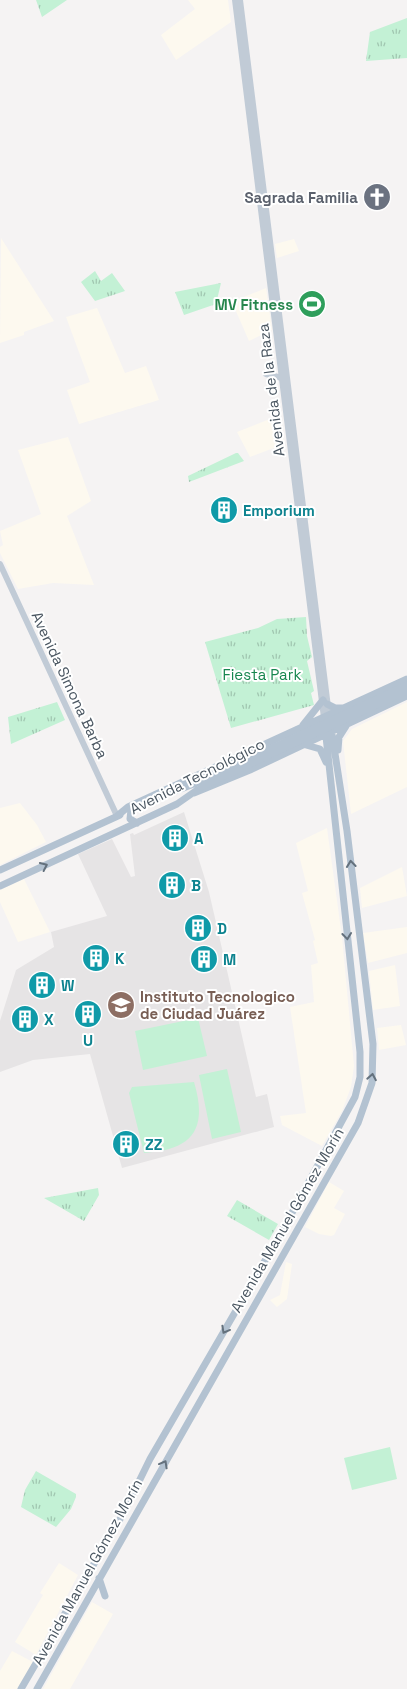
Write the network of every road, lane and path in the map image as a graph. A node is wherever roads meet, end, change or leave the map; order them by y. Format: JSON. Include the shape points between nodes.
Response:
{"nodes":[{"id":1,"x":234,"y":0,"type":"edge"},
{"id":2,"x":240,"y":0,"type":"edge"},
{"id":3,"x":266,"y":374,"type":"dead end"},
{"id":4,"x":282,"y":378,"type":"junction"},
{"id":5,"x":0,"y":564,"type":"edge"},
{"id":6,"x":407,"y":679,"type":"edge"},
{"id":7,"x":407,"y":685,"type":"edge"},
{"id":8,"x":407,"y":691,"type":"edge"},
{"id":9,"x":407,"y":696,"type":"edge"},
{"id":10,"x":325,"y":702,"type":"junction"},
{"id":11,"x":345,"y":707,"type":"junction"},
{"id":12,"x":329,"y":715,"type":"junction"},
{"id":13,"x":316,"y":722,"type":"junction"},
{"id":14,"x":343,"y":726,"type":"junction"},
{"id":15,"x":299,"y":728,"type":"junction"},
{"id":16,"x":326,"y":734,"type":"junction"},
{"id":17,"x":303,"y":745,"type":"junction"},
{"id":18,"x":336,"y":758,"type":"junction"},
{"id":19,"x":328,"y":766,"type":"junction"},
{"id":20,"x":200,"y":785,"type":"junction"},
{"id":21,"x":194,"y":793,"type":"junction"},
{"id":22,"x":131,"y":810,"type":"junction"},
{"id":23,"x":117,"y":816,"type":"junction"},
{"id":24,"x":137,"y":823,"type":"junction"},
{"id":25,"x":118,"y":831,"type":"junction"},
{"id":26,"x":0,"y":870,"type":"edge"},
{"id":27,"x":341,"y":882,"type":"junction"},
{"id":28,"x":0,"y":886,"type":"edge"},
{"id":29,"x":353,"y":886,"type":"junction"},
{"id":30,"x":343,"y":902,"type":"junction"},
{"id":31,"x":355,"y":905,"type":"junction"},
{"id":32,"x":355,"y":1007,"type":"junction"},
{"id":33,"x":369,"y":1012,"type":"junction"},
{"id":34,"x":346,"y":1118,"type":"junction"},
{"id":35,"x":345,"y":1146,"type":"junction"},
{"id":36,"x":288,"y":1220,"type":"junction"},
{"id":37,"x":301,"y":1225,"type":"junction"},
{"id":38,"x":281,"y":1233,"type":"junction"},
{"id":39,"x":294,"y":1238,"type":"junction"},
{"id":40,"x":179,"y":1412,"type":"junction"},
{"id":41,"x":188,"y":1422,"type":"junction"},
{"id":42,"x":171,"y":1426,"type":"junction"},
{"id":43,"x":172,"y":1449,"type":"junction"},
{"id":44,"x":100,"y":1578,"type":"junction"},
{"id":45,"x":105,"y":1596,"type":"dead end"},
{"id":46,"x":21,"y":1689,"type":"edge"},
{"id":47,"x":37,"y":1689,"type":"edge"}],
"edges":[{"from":1,"to":4,"type":"main road","name":"Avenida de la Raza"},
{"from":2,"to":10,"type":"main road","name":"Avenida de la Raza"},
{"from":3,"to":4,"type":"main road"},
{"from":4,"to":10,"type":"main road","name":"Avenida de la Raza"},
{"from":5,"to":23,"type":"main road","name":"Avenida Simona Barba"},
{"from":6,"to":11,"type":"main road"},
{"from":7,"to":20,"type":"main road","name":"Avenida Tecnológico","bridge":true},
{"from":8,"to":20,"type":"main road","name":"Avenida Tecnológico","bridge":true},
{"from":9,"to":14,"type":"main road"},
{"from":10,"to":11,"type":"main road","via":[[335,708]]},
{"from":10,"to":12,"type":"main road","name":"Avenida de la Raza"},
{"from":10,"to":15,"type":"main road"},
{"from":11,"to":12,"type":"main road"},
{"from":12,"to":13,"type":"main road"},
{"from":12,"to":14,"type":"main road","via":[[334,724]]},
{"from":12,"to":16,"type":"main road","name":"Avenida Manuel Gómez Morín"},
{"from":13,"to":15,"type":"main road"},
{"from":13,"to":16,"type":"main road"},
{"from":14,"to":16,"type":"main road"},
{"from":14,"to":18,"type":"main road"},
{"from":15,"to":23,"type":"main road","via":[[128,807]]},
{"from":16,"to":17,"type":"main road"},
{"from":16,"to":18,"type":"main road","name":"Avenida Manuel Gómez Morín"},
{"from":16,"to":19,"type":"main road","name":"Avenida Manuel Gómez Morín"},
{"from":17,"to":19,"type":"main road","via":[[320,749]]},
{"from":17,"to":21,"type":"main road"},
{"from":29,"to":18,"type":"main road","name":"Avenida Manuel Gómez Morín","one_way":true},
{"from":19,"to":27,"type":"main road","name":"Avenida Manuel Gómez Morín"},
{"from":20,"to":21,"type":"main road","name":"Avenida Tecnológico"},
{"from":20,"to":22,"type":"main road","name":"Avenida Tecnológico"},
{"from":21,"to":24,"type":"main road","name":"Avenida Tecnológico"},
{"from":22,"to":23,"type":"main road","name":"Avenida Tecnológico"},
{"from":22,"to":24,"type":"main road","via":[[130,819]]},
{"from":23,"to":25,"type":"main road"},
{"from":23,"to":26,"type":"main road","name":"Avenida Tecnológico"},
{"from":24,"to":25,"type":"main road","name":"Avenida Tecnológico"},
{"from":28,"to":25,"type":"main road","name":"Avenida Tecnológico","one_way":true},
{"from":27,"to":29,"type":"main road","via":[[347,887]]},
{"from":27,"to":30,"type":"main road","name":"Avenida Manuel Gómez Morín"},
{"from":29,"to":31,"type":"main road","name":"Avenida Manuel Gómez Morín"},
{"from":30,"to":31,"type":"main road"},
{"from":30,"to":32,"type":"main road","name":"Avenida Manuel Gómez Morín","one_way":true},
{"from":31,"to":33,"type":"main road","name":"Avenida Manuel Gómez Morín"},
{"from":32,"to":33,"type":"main road","via":[[363,1014]]},
{"from":32,"to":34,"type":"main road","name":"Avenida Manuel Gómez Morín","via":[[360,1077],[356,1097]]},
{"from":35,"to":33,"type":"main road","name":"Avenida Manuel Gómez Morín","one_way":true,"via":[[361,1117],[372,1083],[374,1056]]},
{"from":34,"to":35,"type":"main road","via":[[354,1120]]},
{"from":34,"to":36,"type":"main road","name":"Avenida Manuel Gómez Morín"},
{"from":35,"to":37,"type":"main road","name":"Avenida Manuel Gómez Morín"},
{"from":36,"to":37,"type":"main road","via":[[293,1226]]},
{"from":36,"to":38,"type":"main road","name":"Avenida Manuel Gómez Morín"},
{"from":37,"to":39,"type":"main road","name":"Avenida Manuel Gómez Morín"},
{"from":38,"to":39,"type":"main road","via":[[290,1233]]},
{"from":38,"to":40,"type":"main road","name":"Avenida Manuel Gómez Morín","one_way":true},
{"from":39,"to":41,"type":"main road","name":"Avenida Manuel Gómez Morín"},
{"from":40,"to":41,"type":"main road","via":[[181,1421]]},
{"from":40,"to":42,"type":"main road","name":"Avenida Manuel Gómez Morín"},
{"from":41,"to":43,"type":"main road","name":"Avenida Manuel Gómez Morín"},
{"from":42,"to":43,"type":"main road","via":[[177,1432]]},
{"from":42,"to":46,"type":"main road","name":"Avenida Manuel Gómez Morín"},
{"from":44,"to":43,"type":"main road","name":"Avenida Manuel Gómez Morín","one_way":true},
{"from":44,"to":45,"type":"main road"},
{"from":44,"to":47,"type":"main road","name":"Avenida Manuel Gómez Morín"}]}
